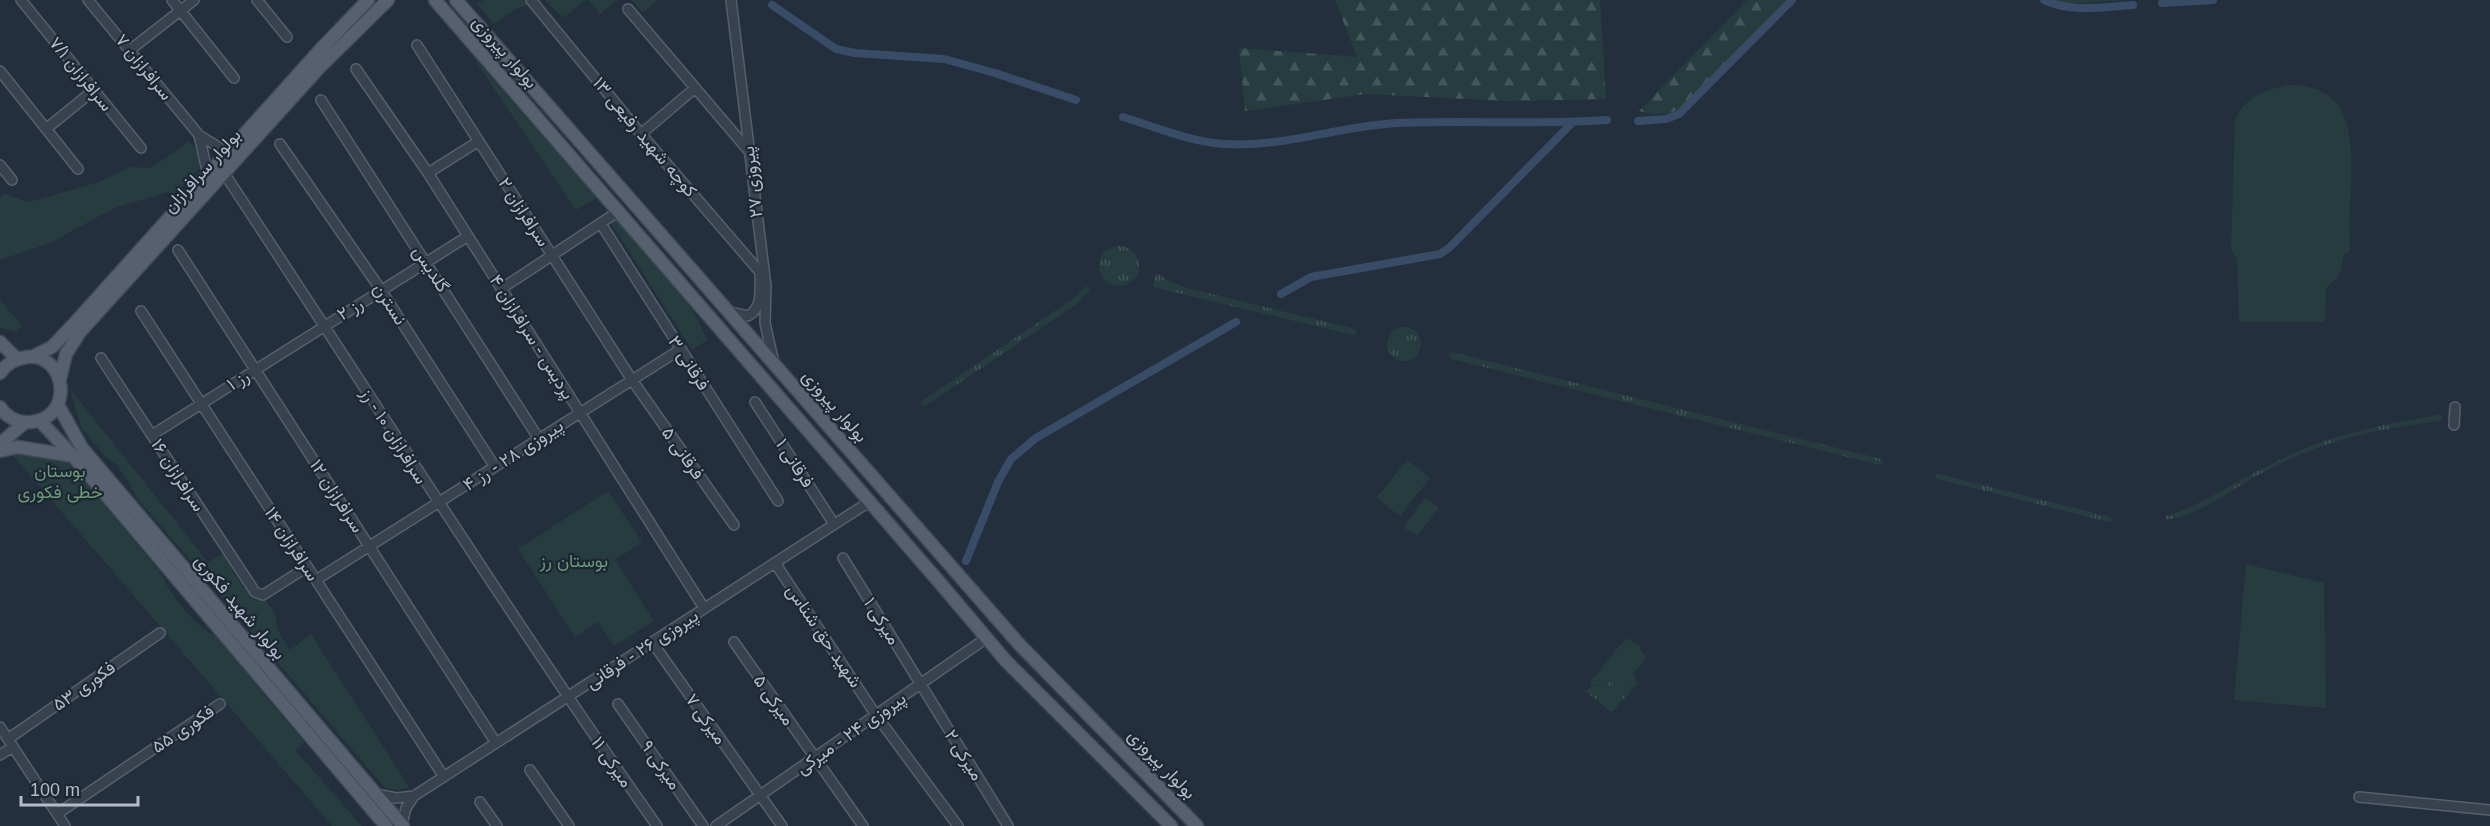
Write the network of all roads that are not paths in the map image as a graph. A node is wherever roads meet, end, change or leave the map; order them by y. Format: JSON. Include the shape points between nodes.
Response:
{"nodes":[{"id":1,"x":21,"y":0,"type":"edge"},
{"id":2,"x":88,"y":0,"type":"edge"},
{"id":3,"x":172,"y":0,"type":"edge"},
{"id":4,"x":194,"y":0,"type":"edge"},
{"id":5,"x":257,"y":0,"type":"edge"},
{"id":6,"x":368,"y":0,"type":"edge"},
{"id":7,"x":388,"y":0,"type":"edge"},
{"id":8,"x":435,"y":0,"type":"edge"},
{"id":9,"x":456,"y":0,"type":"edge"},
{"id":10,"x":531,"y":0,"type":"edge"},
{"id":11,"x":731,"y":0,"type":"edge"},
{"id":12,"x":628,"y":9,"type":"dead end"},
{"id":13,"x":181,"y":10,"type":"junction"},
{"id":14,"x":287,"y":37,"type":"dead end"},
{"id":15,"x":417,"y":45,"type":"dead end"},
{"id":16,"x":130,"y":50,"type":"junction"},
{"id":17,"x":356,"y":69,"type":"dead end"},
{"id":18,"x":0,"y":71,"type":"edge"},
{"id":19,"x":234,"y":78,"type":"dead end"},
{"id":20,"x":695,"y":88,"type":"junction"},
{"id":21,"x":94,"y":90,"type":"junction"},
{"id":22,"x":321,"y":100,"type":"dead end"},
{"id":23,"x":46,"y":129,"type":"junction"},
{"id":24,"x":641,"y":134,"type":"junction"},
{"id":25,"x":199,"y":135,"type":"junction"},
{"id":26,"x":479,"y":141,"type":"junction"},
{"id":27,"x":280,"y":144,"type":"dead end"},
{"id":28,"x":141,"y":148,"type":"dead end"},
{"id":29,"x":748,"y":150,"type":"junction"},
{"id":30,"x":228,"y":153,"type":"junction"},
{"id":31,"x":0,"y":165,"type":"edge"},
{"id":32,"x":78,"y":169,"type":"dead end"},
{"id":33,"x":224,"y":173,"type":"junction"},
{"id":34,"x":428,"y":173,"type":"junction"},
{"id":35,"x":208,"y":175,"type":"junction"},
{"id":36,"x":12,"y":180,"type":"dead end"},
{"id":37,"x":619,"y":211,"type":"junction"},
{"id":38,"x":601,"y":224,"type":"junction"},
{"id":39,"x":468,"y":236,"type":"junction"},
{"id":40,"x":178,"y":250,"type":"dead end"},
{"id":41,"x":761,"y":251,"type":"junction"},
{"id":42,"x":552,"y":255,"type":"junction"},
{"id":43,"x":426,"y":260,"type":"junction"},
{"id":44,"x":760,"y":272,"type":"junction"},
{"id":45,"x":501,"y":288,"type":"junction"},
{"id":46,"x":381,"y":290,"type":"junction"},
{"id":47,"x":141,"y":311,"type":"dead end"},
{"id":48,"x":730,"y":312,"type":"junction"},
{"id":49,"x":324,"y":325,"type":"junction"},
{"id":50,"x":0,"y":342,"type":"edge"},
{"id":51,"x":681,"y":349,"type":"junction"},
{"id":52,"x":32,"y":357,"type":"junction"},
{"id":53,"x":17,"y":358,"type":"junction"},
{"id":54,"x":101,"y":358,"type":"dead end"},
{"id":55,"x":774,"y":363,"type":"junction"},
{"id":56,"x":255,"y":369,"type":"junction"},
{"id":57,"x":0,"y":373,"type":"edge"},
{"id":58,"x":60,"y":379,"type":"junction"},
{"id":59,"x":632,"y":380,"type":"junction"},
{"id":60,"x":755,"y":402,"type":"dead end"},
{"id":61,"x":201,"y":403,"type":"junction"},
{"id":62,"x":58,"y":405,"type":"junction"},
{"id":63,"x":2455,"y":407,"type":"dead end"},
{"id":64,"x":1,"y":411,"type":"edge"},
{"id":65,"x":580,"y":413,"type":"junction"},
{"id":66,"x":40,"y":421,"type":"junction"},
{"id":67,"x":24,"y":423,"type":"junction"},
{"id":68,"x":2454,"y":425,"type":"dead end"},
{"id":69,"x":152,"y":435,"type":"junction"},
{"id":70,"x":539,"y":438,"type":"junction"},
{"id":71,"x":0,"y":444,"type":"edge"},
{"id":72,"x":0,"y":451,"type":"edge"},
{"id":73,"x":73,"y":456,"type":"junction"},
{"id":74,"x":495,"y":466,"type":"junction"},
{"id":75,"x":778,"y":501,"type":"dead end"},
{"id":76,"x":870,"y":502,"type":"junction"},
{"id":77,"x":438,"y":504,"type":"junction"},
{"id":78,"x":834,"y":524,"type":"junction"},
{"id":79,"x":734,"y":525,"type":"dead end"},
{"id":80,"x":926,"y":538,"type":"junction"},
{"id":81,"x":369,"y":546,"type":"junction"},
{"id":82,"x":912,"y":551,"type":"junction"},
{"id":83,"x":843,"y":558,"type":"dead end"},
{"id":84,"x":775,"y":563,"type":"junction"},
{"id":85,"x":307,"y":567,"type":"junction"},
{"id":86,"x":316,"y":580,"type":"junction"},
{"id":87,"x":704,"y":608,"type":"junction"},
{"id":88,"x":160,"y":633,"type":"dead end"},
{"id":89,"x":985,"y":639,"type":"junction"},
{"id":90,"x":652,"y":642,"type":"junction"},
{"id":91,"x":734,"y":642,"type":"dead end"},
{"id":92,"x":921,"y":684,"type":"junction"},
{"id":93,"x":567,"y":697,"type":"junction"},
{"id":94,"x":220,"y":704,"type":"dead end"},
{"id":95,"x":618,"y":704,"type":"dead end"},
{"id":96,"x":876,"y":715,"type":"junction"},
{"id":97,"x":0,"y":727,"type":"edge"},
{"id":98,"x":11,"y":743,"type":"junction"},
{"id":99,"x":496,"y":743,"type":"junction"},
{"id":100,"x":0,"y":755,"type":"edge"},
{"id":101,"x":815,"y":758,"type":"junction"},
{"id":102,"x":530,"y":770,"type":"dead end"},
{"id":103,"x":444,"y":777,"type":"junction"},
{"id":104,"x":376,"y":794,"type":"junction"},
{"id":105,"x":760,"y":795,"type":"junction"},
{"id":106,"x":414,"y":796,"type":"junction"},
{"id":107,"x":2359,"y":797,"type":"dead end"},
{"id":108,"x":480,"y":802,"type":"dead end"},
{"id":109,"x":2490,"y":810,"type":"edge"},
{"id":110,"x":57,"y":814,"type":"junction"},
{"id":111,"x":403,"y":825,"type":"edge"},
{"id":112,"x":65,"y":826,"type":"edge"},
{"id":113,"x":386,"y":826,"type":"edge"},
{"id":114,"x":497,"y":826,"type":"edge"},
{"id":115,"x":569,"y":826,"type":"edge"},
{"id":116,"x":657,"y":826,"type":"edge"},
{"id":117,"x":703,"y":826,"type":"edge"},
{"id":118,"x":716,"y":826,"type":"edge"},
{"id":119,"x":782,"y":826,"type":"edge"},
{"id":120,"x":863,"y":826,"type":"edge"},
{"id":121,"x":958,"y":826,"type":"edge"},
{"id":122,"x":1008,"y":826,"type":"edge"},
{"id":123,"x":1171,"y":826,"type":"edge"},
{"id":124,"x":1197,"y":826,"type":"edge"}],
"edges":[{"from":1,"to":21,"type":"street","name":"سرافرازان ۷/۱"},
{"from":2,"to":16,"type":"street","name":"سرافرازان ۷"},
{"from":3,"to":13,"type":"street"},
{"from":4,"to":13,"type":"street"},
{"from":5,"to":14,"type":"street"},
{"from":6,"to":30,"type":"main road","name":"بولوار سرافرازان"},
{"from":7,"to":33,"type":"main road","name":"بولوار سرافرازان","via":[[319,68]]},
{"from":8,"to":37,"type":"main road","name":"بولوار پیروزی"},
{"from":9,"to":48,"type":"main road","name":"بولوار پیروزی"},
{"from":10,"to":24,"type":"street","name":"کوچه شهید رفیعی ۱۳"},
{"from":11,"to":29,"type":"street","name":"پیروزی ۲۷"},
{"from":12,"to":20,"type":"street"},
{"from":13,"to":16,"type":"street"},
{"from":13,"to":19,"type":"street"},
{"from":15,"to":26,"type":"street","name":"سرافرازان ۲"},
{"from":16,"to":25,"type":"street","name":"سرافرازان ۷"},
{"from":17,"to":34,"type":"street","name":"پردیس - سرافرازان ۴"},
{"from":18,"to":23,"type":"street"},
{"from":20,"to":24,"type":"street"},
{"from":20,"to":29,"type":"street"},
{"from":21,"to":23,"type":"street"},
{"from":21,"to":28,"type":"street","name":"سرافرازان ۷/۱"},
{"from":22,"to":43,"type":"street","name":"گلدیس"},
{"from":23,"to":32,"type":"street"},
{"from":24,"to":44,"type":"street","name":"کوچه شهید رفیعی ۱۳"},
{"from":25,"to":30,"type":"street"},
{"from":25,"to":35,"type":"street"},
{"from":26,"to":34,"type":"street"},
{"from":26,"to":42,"type":"street","name":"سرافرازان ۲"},
{"from":27,"to":46,"type":"street","name":"نسترن"},
{"from":29,"to":41,"type":"street","name":"پیروزی ۲۷"},
{"from":30,"to":35,"type":"main road","name":"بولوار سرافرازان"},
{"from":31,"to":36,"type":"street"},
{"from":33,"to":49,"type":"street","name":"سرافرازان ۱۰ - رز"},
{"from":33,"to":58,"type":"main road","name":"بولوار سرافرازان","via":[[80,332],[66,354]]},
{"from":34,"to":39,"type":"street","name":"پردیس - سرافرازان ۴"},
{"from":35,"to":52,"type":"main road","name":"بولوار سرافرازان","via":[[52,347]]},
{"from":37,"to":38,"type":"street"},
{"from":37,"to":76,"type":"main road","name":"بولوار پیروزی"},
{"from":38,"to":42,"type":"street"},
{"from":38,"to":51,"type":"street","name":"فرقانی ۳"},
{"from":39,"to":43,"type":"street","name":"رز ۲"},
{"from":39,"to":45,"type":"street","name":"پردیس - سرافرازان ۴"},
{"from":40,"to":56,"type":"street","name":"سرافرازان ۱۲"},
{"from":41,"to":44,"type":"street"},
{"from":41,"to":55,"type":"street","name":"پیروزی ۲۷","via":[[766,286],[765,323]]},
{"from":42,"to":45,"type":"street"},
{"from":42,"to":59,"type":"street","name":"سرافرازان ۲"},
{"from":43,"to":46,"type":"street","name":"رز ۲"},
{"from":43,"to":70,"type":"street","name":"گلدیس"},
{"from":44,"to":48,"type":"street","via":[[756,309],[748,316]]},
{"from":45,"to":65,"type":"street","name":"پردیس - سرافرازان ۴"},
{"from":46,"to":49,"type":"street","name":"رز ۲"},
{"from":46,"to":74,"type":"street","name":"نسترن"},
{"from":47,"to":61,"type":"street","name":"سرافرازان ۱۴"},
{"from":48,"to":55,"type":"main road","name":"بولوار پیروزی"},
{"from":49,"to":56,"type":"street","name":"رز ۱"},
{"from":49,"to":77,"type":"street","name":"سرافرازان ۱۰ - رز"},
{"from":50,"to":53,"type":"main road"},
{"from":51,"to":59,"type":"street","name":"پیروزی ۲۸ - رز ۴"},
{"from":51,"to":75,"type":"street","name":"فرقانی ۳"},
{"from":52,"to":53,"type":"main road"},
{"from":52,"to":58,"type":"main road","via":[[43,360]]},
{"from":53,"to":57,"type":"main road"},
{"from":54,"to":69,"type":"street","name":"سرافرازان ۱۶"},
{"from":55,"to":80,"type":"main road","name":"بولوار پیروزی"},
{"from":56,"to":61,"type":"street","name":"رز ۱"},
{"from":56,"to":81,"type":"street","name":"سرافرازان ۱۲"},
{"from":58,"to":62,"type":"main road","name":"بولوار سرافرازان"},
{"from":59,"to":65,"type":"street","name":"پیروزی ۲۸ - رز ۴"},
{"from":59,"to":79,"type":"street","name":"فرقانی ۵"},
{"from":60,"to":78,"type":"street","name":"فرقانی ۱"},
{"from":61,"to":69,"type":"street","name":"رز ۱"},
{"from":61,"to":85,"type":"street","name":"سرافرازان ۱۴"},
{"from":62,"to":66,"type":"main road"},
{"from":62,"to":104,"type":"main road","name":"بولوار شهید فکوری","via":[[82,448]]},
{"from":63,"to":68,"type":"street"},
{"from":64,"to":67,"type":"main road"},
{"from":65,"to":70,"type":"street","name":"پیروزی ۲۸ - رز ۴"},
{"from":65,"to":87,"type":"street","name":"پردیس - سرافرازان ۴"},
{"from":66,"to":67,"type":"main road"},
{"from":66,"to":73,"type":"main road","name":"بولوار شهید فکوری"},
{"from":67,"to":71,"type":"main road"},
{"from":69,"to":85,"type":"street","name":"سرافرازان ۱۶","via":[[255,592],[263,595]]},
{"from":70,"to":74,"type":"street","name":"پیروزی ۲۸ - رز ۴"},
{"from":72,"to":73,"type":"main road","via":[[18,447]]},
{"from":73,"to":113,"type":"main road","name":"بولوار شهید فکوری"},
{"from":74,"to":77,"type":"street","name":"پیروزی ۲۸ - رز ۴"},
{"from":76,"to":78,"type":"street","name":"پیروزی ۲۶ - فرقانی"},
{"from":76,"to":82,"type":"main road","name":"بولوار پیروزی"},
{"from":77,"to":81,"type":"street","name":"پیروزی ۲۸ - رز ۴"},
{"from":77,"to":93,"type":"street","name":"سرافرازان ۱۰ - رز"},
{"from":78,"to":84,"type":"street","name":"پیروزی ۲۶ - فرقانی"},
{"from":80,"to":82,"type":"main road"},
{"from":80,"to":124,"type":"main road","name":"بولوار پیروزی","via":[[1019,644]]},
{"from":81,"to":86,"type":"street","name":"پیروزی ۲۸ - رز ۴"},
{"from":81,"to":99,"type":"street","name":"سرافرازان ۱۲"},
{"from":82,"to":89,"type":"main road","name":"بولوار پیروزی"},
{"from":83,"to":92,"type":"street","name":"میرکی ۱"},
{"from":84,"to":87,"type":"street","name":"پیروزی ۲۶ - فرقانی"},
{"from":84,"to":96,"type":"street","name":"شهید حق شناس"},
{"from":85,"to":86,"type":"street","name":"سرافرازان ۱۴"},
{"from":86,"to":103,"type":"street","name":"سرافرازان ۱۴"},
{"from":87,"to":90,"type":"street","name":"پیروزی ۲۶ - فرقانی"},
{"from":88,"to":98,"type":"street","name":"فکوری ۵۳"},
{"from":89,"to":92,"type":"street","name":"پیروزی ۲۴ - میرکی"},
{"from":89,"to":123,"type":"main road","name":"بولوار پیروزی"},
{"from":90,"to":93,"type":"street","name":"پیروزی ۲۶ - فرقانی"},
{"from":90,"to":105,"type":"street","name":"میرکی ۷"},
{"from":91,"to":101,"type":"street","name":"میرکی ۵"},
{"from":92,"to":96,"type":"street","name":"پیروزی ۲۴ - میرکی"},
{"from":92,"to":122,"type":"street","name":"میرکی ۲"},
{"from":93,"to":99,"type":"street","name":"پیروزی ۲۶ - فرقانی"},
{"from":93,"to":116,"type":"street","name":"میرکی ۱۱"},
{"from":94,"to":110,"type":"street","name":"فکوری ۵۵"},
{"from":95,"to":117,"type":"street","name":"میرکی ۹"},
{"from":96,"to":101,"type":"street","name":"پیروزی ۲۴ - میرکی"},
{"from":96,"to":121,"type":"street","name":"شهید حق شناس"},
{"from":97,"to":98,"type":"street"},
{"from":98,"to":100,"type":"street","name":"فکوری ۵۳"},
{"from":98,"to":110,"type":"street"},
{"from":99,"to":103,"type":"street","name":"پیروزی ۲۶ - فرقانی"},
{"from":101,"to":105,"type":"street","name":"پیروزی ۲۴ - میرکی"},
{"from":101,"to":120,"type":"street","name":"میرکی ۵"},
{"from":102,"to":115,"type":"street"},
{"from":103,"to":106,"type":"street","name":"پیروزی ۲۶ - فرقانی"},
{"from":104,"to":106,"type":"street"},
{"from":104,"to":111,"type":"main road","name":"بولوار شهید فکوری"},
{"from":105,"to":118,"type":"street","name":"پیروزی ۲۴ - میرکی"},
{"from":105,"to":119,"type":"street","name":"میرکی ۷"},
{"from":106,"to":111,"type":"street","via":[[406,808]]},
{"from":107,"to":109,"type":"street"},
{"from":108,"to":114,"type":"street"},
{"from":110,"to":112,"type":"street"}]}
